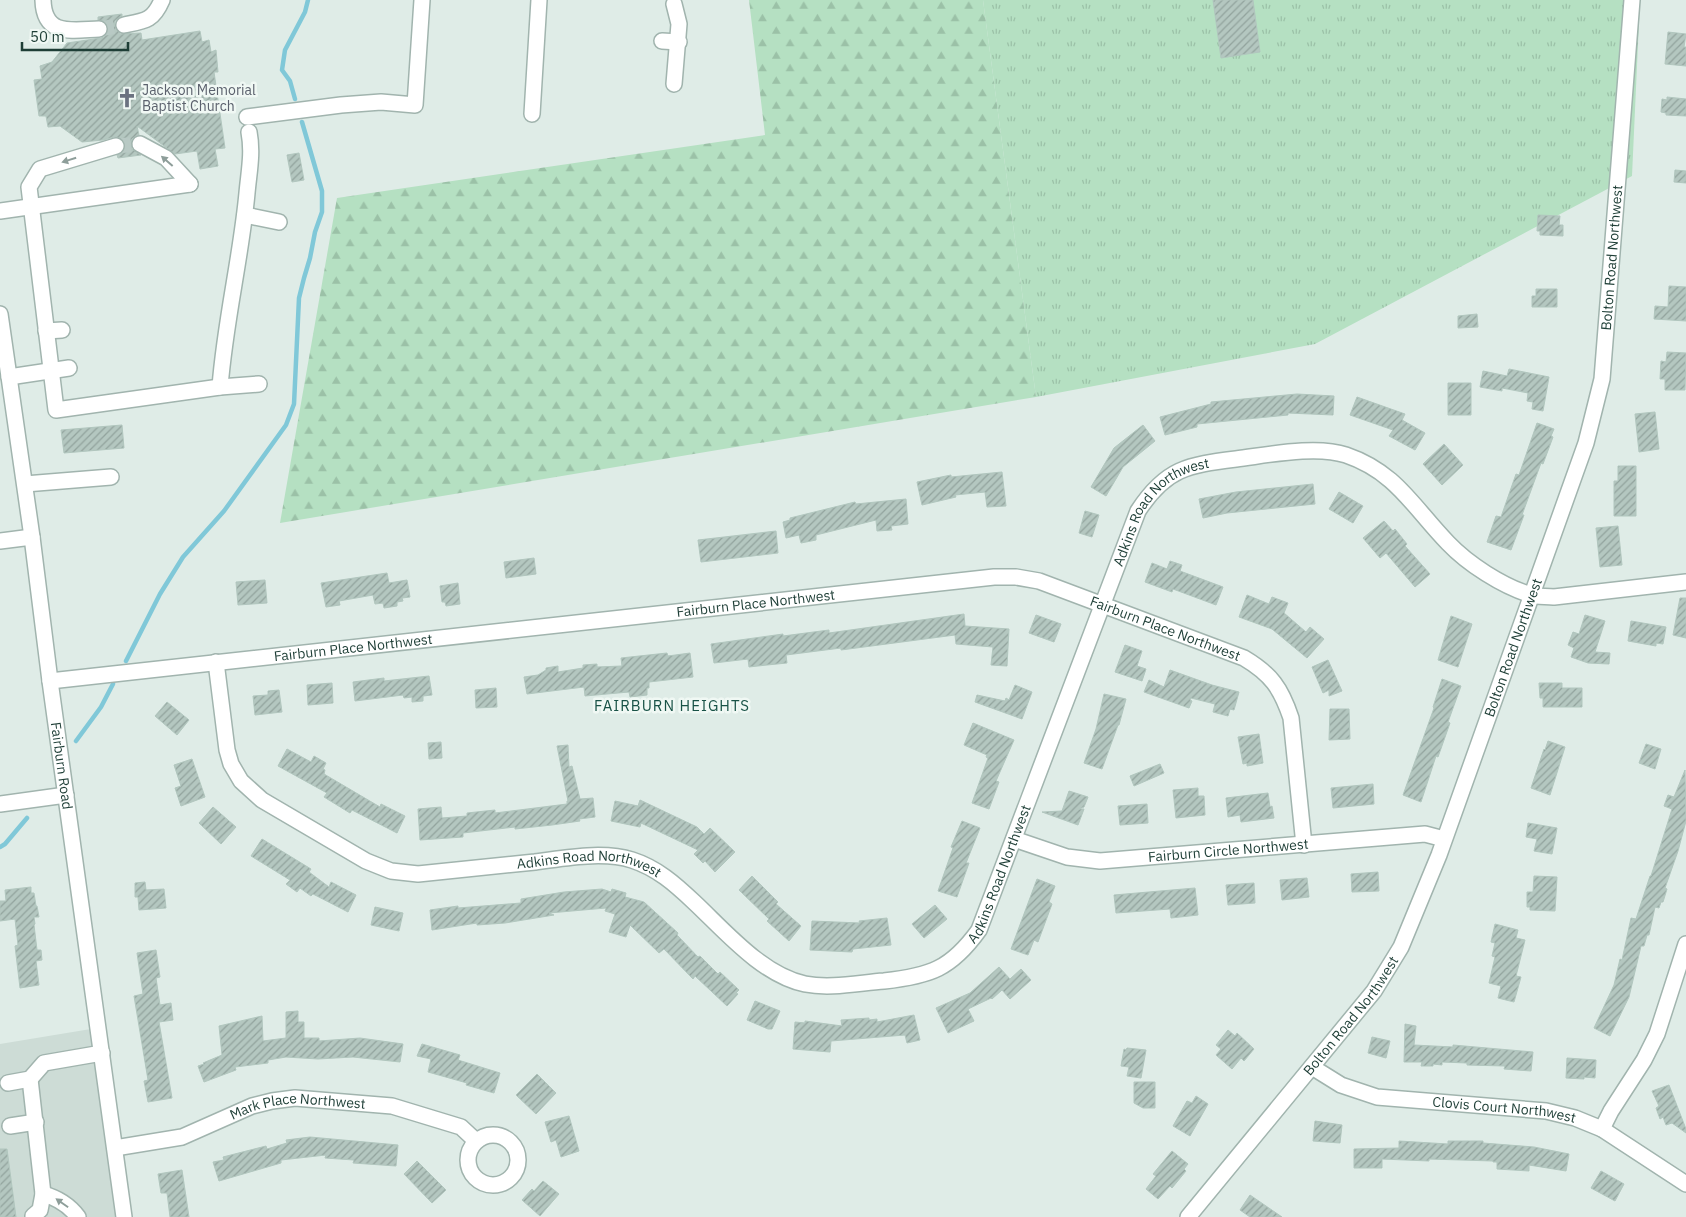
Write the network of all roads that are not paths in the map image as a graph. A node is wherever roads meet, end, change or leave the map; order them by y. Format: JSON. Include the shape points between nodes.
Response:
{"nodes":[{"id":1,"x":42,"y":0,"type":"edge"},
{"id":2,"x":162,"y":0,"type":"edge"},
{"id":3,"x":422,"y":0,"type":"edge"},
{"id":4,"x":539,"y":0,"type":"edge"},
{"id":5,"x":1632,"y":0,"type":"edge"},
{"id":6,"x":674,"y":4,"type":"dead end"},
{"id":7,"x":124,"y":25,"type":"tunnel mouth"},
{"id":8,"x":99,"y":29,"type":"tunnel mouth"},
{"id":9,"x":662,"y":41,"type":"dead end"},
{"id":10,"x":678,"y":42,"type":"junction"},
{"id":11,"x":674,"y":84,"type":"dead end"},
{"id":12,"x":532,"y":114,"type":"dead end"},
{"id":13,"x":140,"y":144,"type":"tunnel mouth"},
{"id":14,"x":116,"y":146,"type":"tunnel mouth"},
{"id":15,"x":30,"y":207,"type":"junction"},
{"id":16,"x":0,"y":212,"type":"edge"},
{"id":17,"x":245,"y":215,"type":"junction"},
{"id":18,"x":279,"y":222,"type":"dead end"},
{"id":19,"x":0,"y":314,"type":"edge"},
{"id":20,"x":62,"y":330,"type":"dead end"},
{"id":21,"x":46,"y":331,"type":"junction"},
{"id":22,"x":69,"y":368,"type":"dead end"},
{"id":23,"x":50,"y":370,"type":"junction"},
{"id":24,"x":9,"y":377,"type":"junction"},
{"id":25,"x":259,"y":384,"type":"dead end"},
{"id":26,"x":220,"y":386,"type":"junction"},
{"id":27,"x":111,"y":476,"type":"dead end"},
{"id":28,"x":25,"y":484,"type":"junction"},
{"id":29,"x":32,"y":537,"type":"junction"},
{"id":30,"x":0,"y":541,"type":"edge"},
{"id":31,"x":1686,"y":582,"type":"edge"},
{"id":32,"x":1532,"y":595,"type":"junction"},
{"id":33,"x":1103,"y":604,"type":"junction"},
{"id":34,"x":216,"y":662,"type":"junction"},
{"id":35,"x":50,"y":680,"type":"junction"},
{"id":36,"x":66,"y":795,"type":"junction"},
{"id":37,"x":0,"y":804,"type":"edge"},
{"id":38,"x":1444,"y":838,"type":"junction"},
{"id":39,"x":1014,"y":839,"type":"junction"},
{"id":40,"x":1304,"y":845,"type":"junction"},
{"id":41,"x":1686,"y":944,"type":"edge"},
{"id":42,"x":102,"y":1053,"type":"junction"},
{"id":43,"x":1312,"y":1067,"type":"junction"},
{"id":44,"x":30,"y":1079,"type":"junction"},
{"id":45,"x":8,"y":1083,"type":"dead end"},
{"id":46,"x":36,"y":1122,"type":"junction"},
{"id":47,"x":10,"y":1126,"type":"dead end"},
{"id":48,"x":1602,"y":1129,"type":"junction"},
{"id":49,"x":476,"y":1141,"type":"dead end"},
{"id":50,"x":115,"y":1148,"type":"junction"},
{"id":51,"x":1686,"y":1184,"type":"edge"},
{"id":52,"x":43,"y":1194,"type":"junction"},
{"id":53,"x":33,"y":1216,"type":"edge"},
{"id":54,"x":78,"y":1217,"type":"edge"},
{"id":55,"x":124,"y":1217,"type":"edge"},
{"id":56,"x":1188,"y":1217,"type":"edge"}],
"edges":[{"from":1,"to":8,"type":"street","via":[[43,13],[50,23],[66,31]]},
{"from":2,"to":7,"type":"street","via":[[156,13],[143,21]]},
{"from":3,"to":17,"type":"street","via":[[428,27],[425,67],[415,105],[341,105],[248,124],[252,148]]},
{"from":4,"to":12,"type":"street","via":[[541,33]]},
{"from":5,"to":32,"type":"street","name":"Bolton Road Northwest","via":[[1602,379],[1586,443]]},
{"from":6,"to":10,"type":"street"},
{"from":9,"to":10,"type":"street"},
{"from":10,"to":11,"type":"street"},
{"from":15,"to":13,"type":"street","one_way":true,"via":[[190,184],[166,158]]},
{"from":14,"to":15,"type":"street","one_way":true,"via":[[40,169],[29,187]]},
{"from":15,"to":16,"type":"street"},
{"from":15,"to":21,"type":"street","via":[[43,244]]},
{"from":17,"to":18,"type":"street"},
{"from":17,"to":26,"type":"street","via":[[223,348]]},
{"from":19,"to":24,"type":"street","name":"Fairburn Road"},
{"from":20,"to":21,"type":"street"},
{"from":21,"to":23,"type":"street"},
{"from":22,"to":23,"type":"street"},
{"from":23,"to":24,"type":"street"},
{"from":23,"to":26,"type":"street","via":[[56,410]]},
{"from":24,"to":28,"type":"street","name":"Fairburn Road"},
{"from":25,"to":26,"type":"street"},
{"from":27,"to":28,"type":"street"},
{"from":28,"to":29,"type":"street","name":"Fairburn Road"},
{"from":29,"to":30,"type":"street"},
{"from":29,"to":35,"type":"street","name":"Fairburn Road"},
{"from":31,"to":32,"type":"street","name":"Adkins Road Northwest","via":[[1554,597]]},
{"from":32,"to":33,"type":"street","name":"Adkins Road Northwest","via":[[1490,576],[1464,559],[1397,485],[1378,469],[1344,454],[1312,450],[1200,463],[1165,479],[1149,494],[1138,511]]},
{"from":32,"to":38,"type":"street","name":"Bolton Road Northwest"},
{"from":33,"to":34,"type":"street","name":"Fairburn Place Northwest","via":[[1038,580],[994,577]]},
{"from":33,"to":39,"type":"street","name":"Adkins Road Northwest"},
{"from":33,"to":40,"type":"street","name":"Fairburn Place Northwest","via":[[1244,658],[1273,680],[1285,698],[1291,718]]},
{"from":34,"to":35,"type":"street","name":"Fairburn Place Northwest"},
{"from":34,"to":39,"type":"street","name":"Adkins Road Northwest","via":[[227,750],[241,781],[262,800],[366,861],[391,871],[418,874],[592,856],[630,859],[671,880],[762,965],[805,984],[836,986],[910,978],[949,963],[967,947],[979,930]]},
{"from":35,"to":36,"type":"street","name":"Fairburn Road"},
{"from":36,"to":37,"type":"street"},
{"from":36,"to":42,"type":"street","name":"Fairburn Road"},
{"from":38,"to":40,"type":"street","name":"Fairburn Circle Northwest","via":[[1425,834]]},
{"from":38,"to":43,"type":"street","name":"Bolton Road Northwest","via":[[1401,947],[1374,991]]},
{"from":39,"to":40,"type":"street","name":"Fairburn Circle Northwest","via":[[1067,857],[1100,861]]},
{"from":41,"to":48,"type":"street","via":[[1657,1034]]},
{"from":42,"to":44,"type":"street","via":[[44,1063]]},
{"from":42,"to":50,"type":"street","name":"Fairburn Road"},
{"from":43,"to":48,"type":"street","name":"Clovis Court Northwest","via":[[1341,1085],[1377,1097],[1546,1111]]},
{"from":43,"to":56,"type":"street","name":"Bolton Road Northwest"},
{"from":44,"to":45,"type":"street"},
{"from":44,"to":46,"type":"street"},
{"from":46,"to":47,"type":"street"},
{"from":46,"to":52,"type":"street"},
{"from":48,"to":51,"type":"street","name":"Clovis Court Northwest"},
{"from":49,"to":50,"type":"street","name":"Mark Place Northwest","via":[[461,1127],[392,1106],[295,1098],[252,1106],[182,1137]]},
{"from":50,"to":55,"type":"street","name":"Fairburn Road"},
{"from":52,"to":53,"type":"street","via":[[40,1210]]},
{"from":54,"to":52,"type":"street","one_way":true,"via":[[68,1206]]}]}
